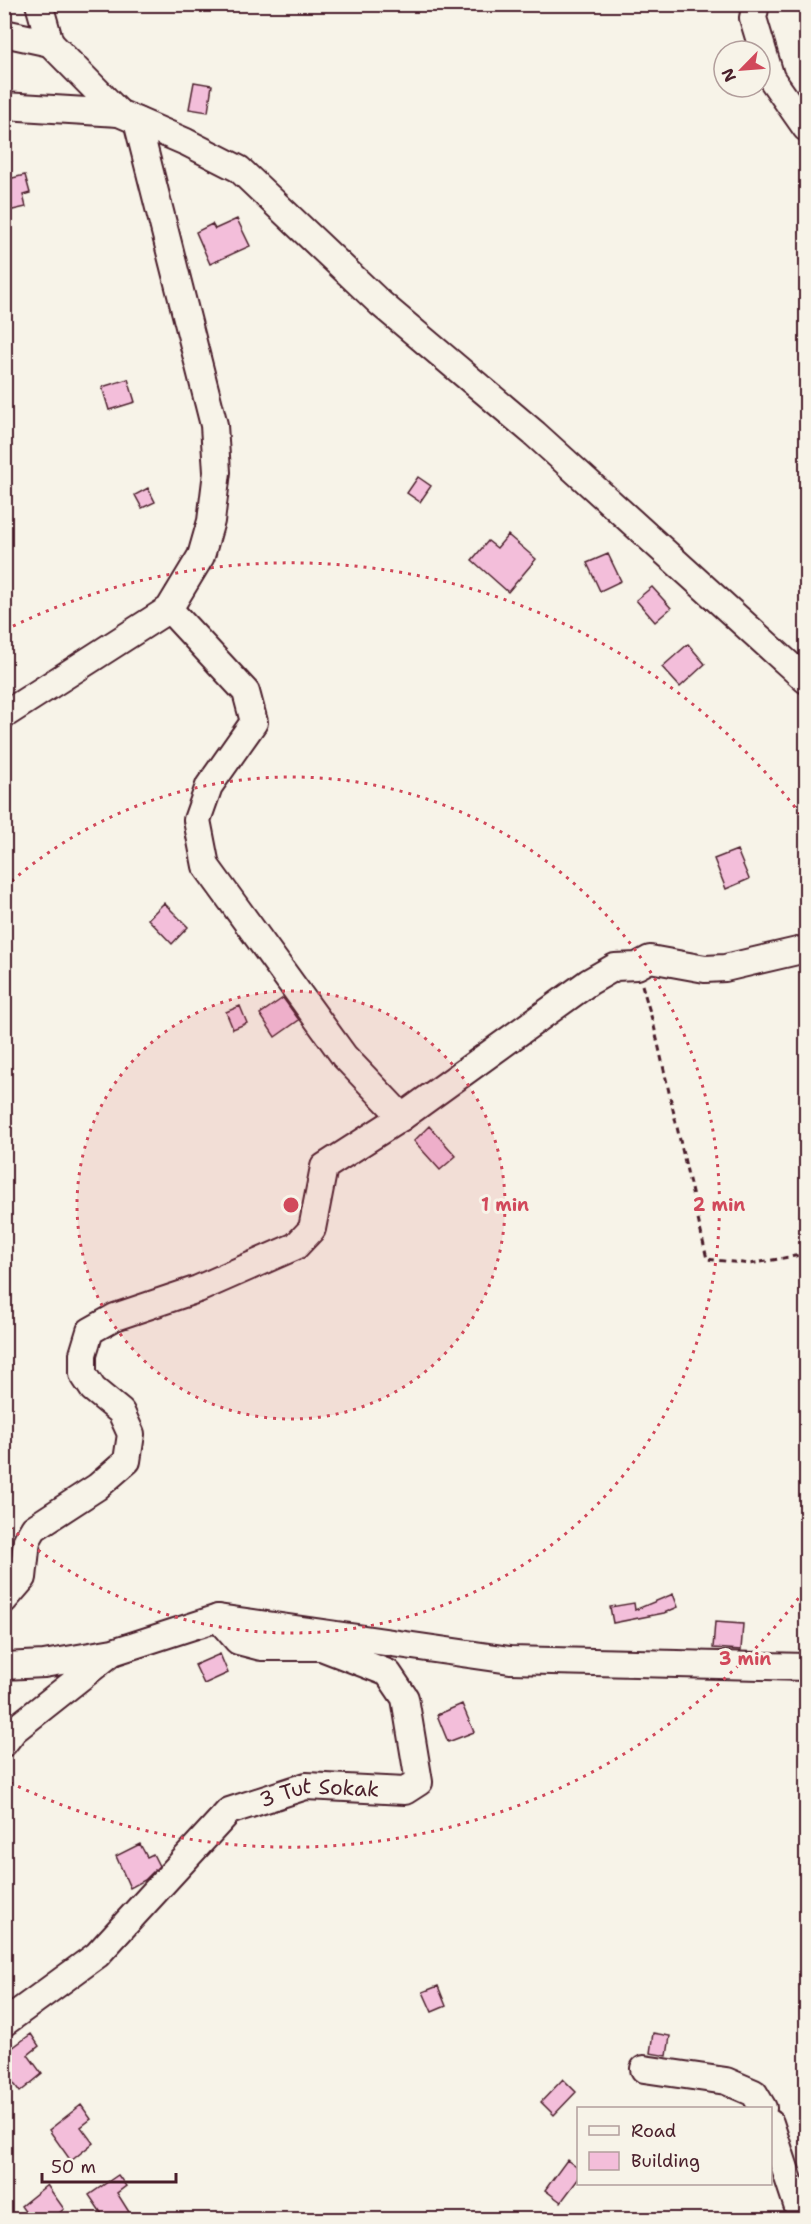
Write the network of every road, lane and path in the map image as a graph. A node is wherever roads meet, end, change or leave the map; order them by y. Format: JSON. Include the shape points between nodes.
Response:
{"nodes":[{"id":1,"x":39,"y":4,"type":"edge"},
{"id":2,"x":756,"y":4,"type":"edge"},
{"id":3,"x":4,"y":33,"type":"edge"},
{"id":4,"x":50,"y":43,"type":"junction"},
{"id":5,"x":4,"y":106,"type":"edge"},
{"id":6,"x":128,"y":117,"type":"junction"},
{"id":7,"x":807,"y":128,"type":"edge"},
{"id":8,"x":169,"y":609,"type":"junction"},
{"id":9,"x":807,"y":680,"type":"edge"},
{"id":10,"x":4,"y":715,"type":"edge"},
{"id":11,"x":807,"y":949,"type":"edge"},
{"id":12,"x":637,"y":966,"type":"junction"},
{"id":13,"x":402,"y":1117,"type":"junction"},
{"id":14,"x":807,"y":1254,"type":"edge"},
{"id":15,"x":4,"y":1600,"type":"edge"},
{"id":16,"x":218,"y":1618,"type":"junction"},
{"id":17,"x":113,"y":1652,"type":"junction"},
{"id":18,"x":4,"y":1666,"type":"edge"},
{"id":19,"x":807,"y":1667,"type":"edge"},
{"id":20,"x":4,"y":1743,"type":"edge"},
{"id":21,"x":4,"y":2023,"type":"edge"},
{"id":22,"x":644,"y":2069,"type":"dead end"},
{"id":23,"x":762,"y":2107,"type":"edge"},
{"id":24,"x":772,"y":2126,"type":"edge"},
{"id":25,"x":802,"y":2220,"type":"edge"}],
"edges":[{"from":1,"to":4,"type":"street"},
{"from":2,"to":7,"type":"street","via":[[753,18],[771,78]]},
{"from":3,"to":4,"type":"street"},
{"from":4,"to":6,"type":"street"},
{"from":5,"to":6,"type":"street"},
{"from":6,"to":8,"type":"street","via":[[214,425],[217,472],[212,520],[201,556]]},
{"from":6,"to":9,"type":"street","via":[[239,170],[380,303],[535,434]]},
{"from":8,"to":10,"type":"street"},
{"from":8,"to":13,"type":"street","via":[[246,692],[254,722],[209,786],[197,820],[206,866],[344,1056]]},
{"from":11,"to":12,"type":"street","via":[[725,968],[705,969],[650,959]]},
{"from":12,"to":13,"type":"street","via":[[615,967],[589,982]]},
{"from":12,"to":14,"type":"path","via":[[706,1259],[750,1264]]},
{"from":13,"to":15,"type":"street","via":[[324,1167],[312,1229],[297,1246],[198,1289],[115,1317],[90,1331],[82,1354],[83,1374],[93,1389],[121,1412],[131,1434],[127,1461],[97,1487],[34,1528],[27,1540],[22,1578]]},
{"from":16,"to":17,"type":"street"},
{"from":16,"to":19,"type":"street","via":[[510,1660]]},
{"from":16,"to":21,"type":"street","name":"3 Tut Sokak","via":[[238,1641],[261,1647],[321,1647],[388,1673],[405,1698],[419,1782],[405,1791],[306,1786],[229,1811],[97,1955]]},
{"from":17,"to":18,"type":"street","via":[[44,1664]]},
{"from":17,"to":20,"type":"street","via":[[14,1730]]},
{"from":22,"to":23,"type":"street","via":[[726,2081],[754,2093]]},
{"from":24,"to":25,"type":"street"}]}
